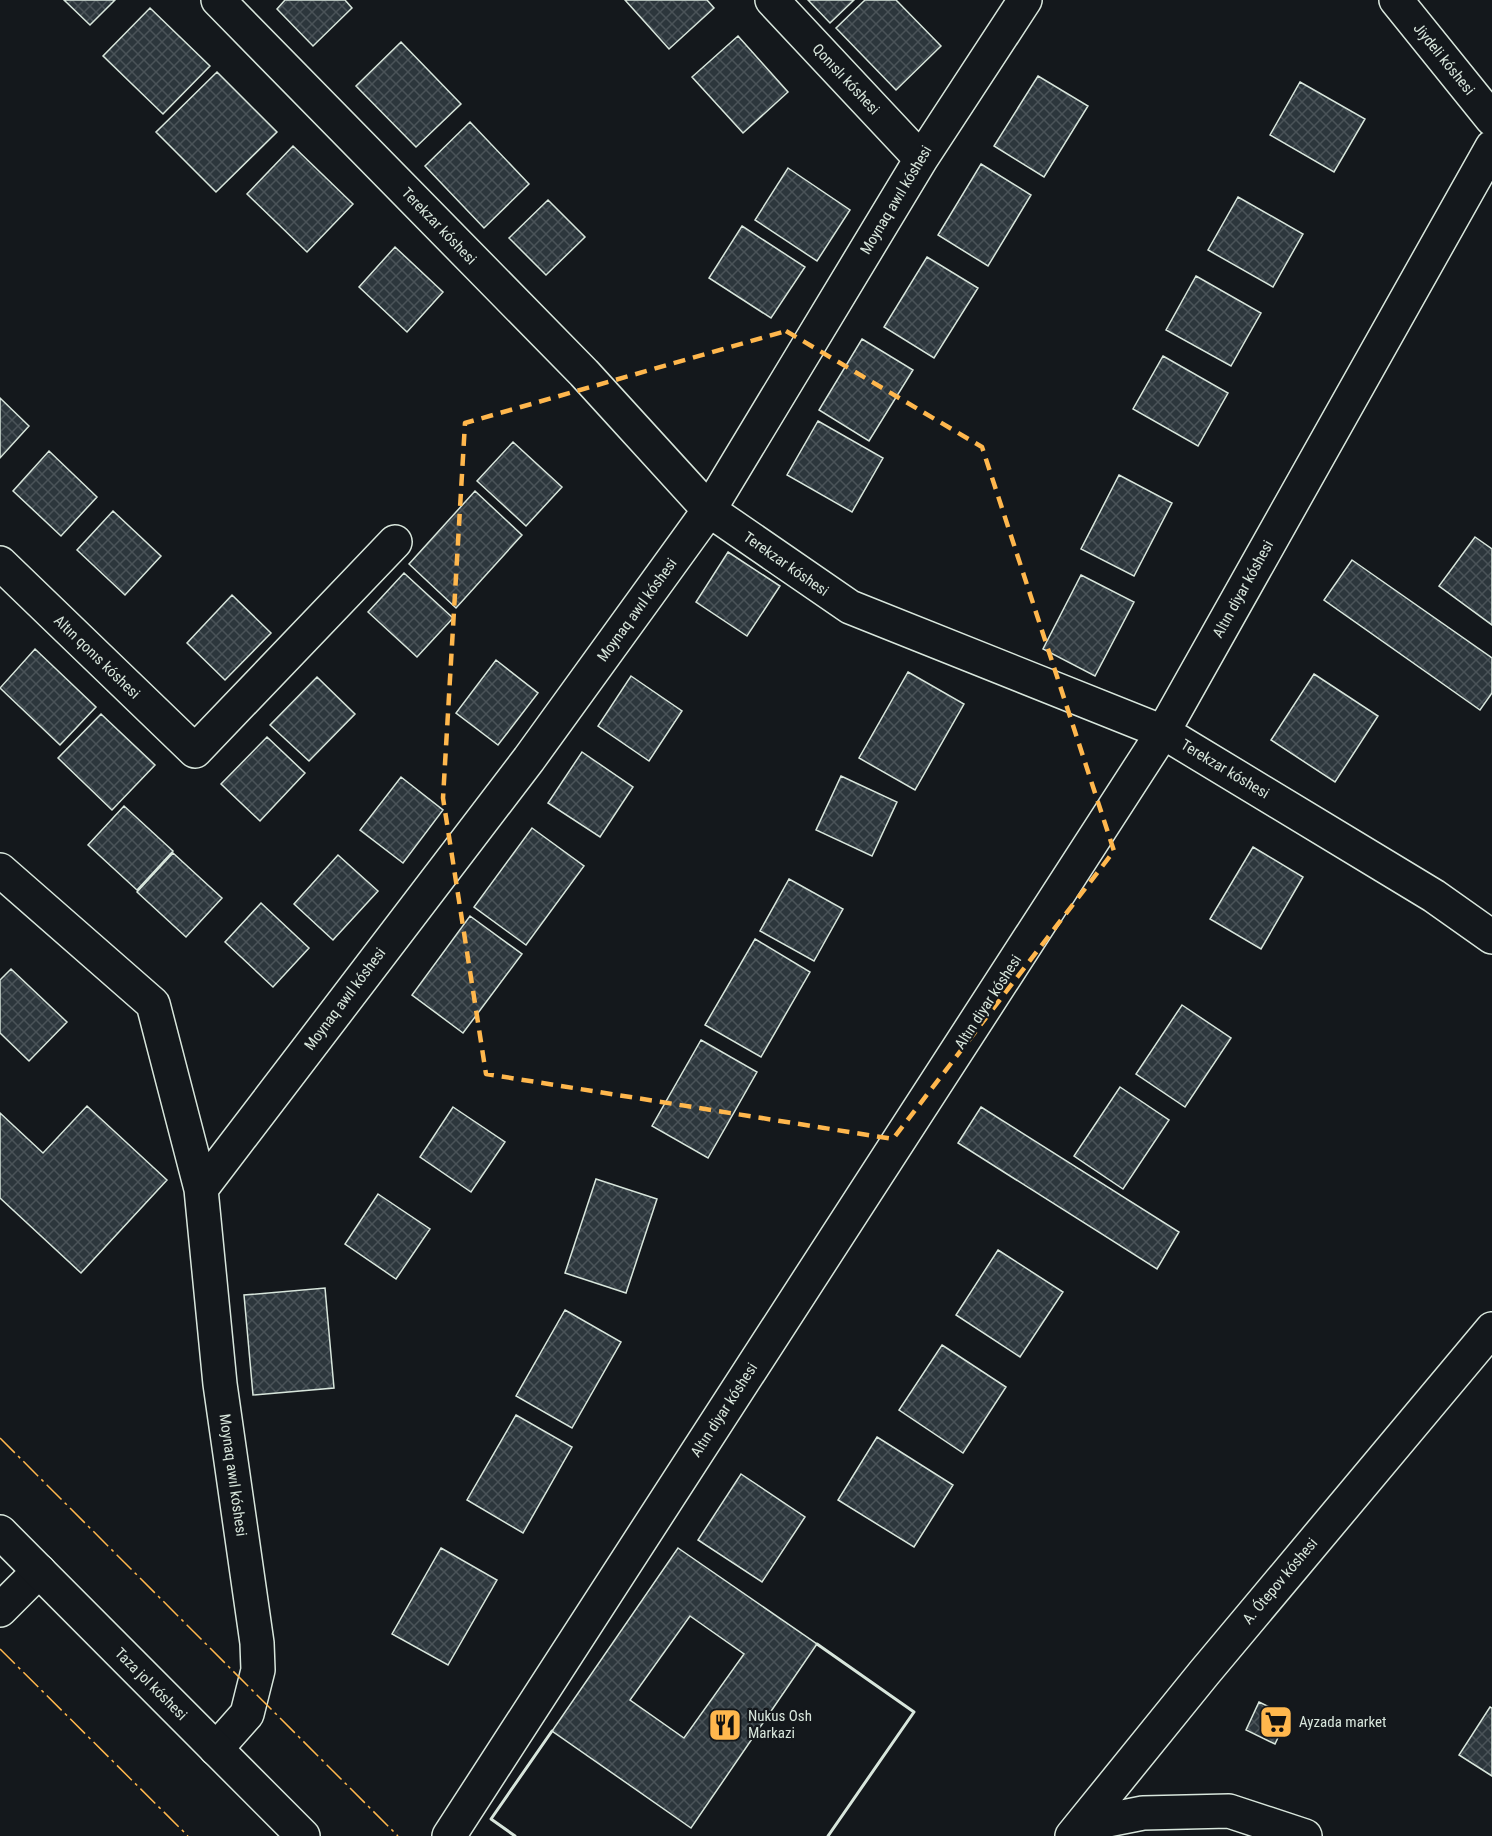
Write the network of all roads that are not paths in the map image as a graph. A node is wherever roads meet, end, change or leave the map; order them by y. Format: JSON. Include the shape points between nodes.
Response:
{"nodes":[{"id":1,"x":218,"y":0,"type":"edge"},
{"id":2,"x":772,"y":0,"type":"edge"},
{"id":3,"x":1026,"y":0,"type":"edge"},
{"id":4,"x":1396,"y":0,"type":"edge"},
{"id":5,"x":1492,"y":119,"type":"edge"},
{"id":6,"x":1492,"y":147,"type":"edge"},
{"id":7,"x":921,"y":159,"type":"junction"},
{"id":8,"x":709,"y":510,"type":"junction"},
{"id":9,"x":395,"y":542,"type":"dead end"},
{"id":10,"x":0,"y":563,"type":"edge"},
{"id":11,"x":1163,"y":732,"type":"junction"},
{"id":12,"x":0,"y":870,"type":"edge"},
{"id":13,"x":1492,"y":937,"type":"edge"},
{"id":14,"x":201,"y":1189,"type":"junction"},
{"id":15,"x":1492,"y":1329,"type":"edge"},
{"id":16,"x":0,"y":1532,"type":"edge"},
{"id":17,"x":39,"y":1571,"type":"junction"},
{"id":18,"x":0,"y":1610,"type":"edge"},
{"id":19,"x":216,"y":1749,"type":"junction"},
{"id":20,"x":1149,"y":1825,"type":"edge"},
{"id":21,"x":1078,"y":1830,"type":"edge"},
{"id":22,"x":303,"y":1836,"type":"edge"},
{"id":23,"x":449,"y":1836,"type":"edge"},
{"id":24,"x":1305,"y":1836,"type":"edge"}],
"edges":[{"from":1,"to":8,"type":"street","name":"Terekzar kóshesi","via":[[584,373]]},
{"from":2,"to":7,"type":"street","name":"Qonıslı kóshesi"},
{"from":3,"to":7,"type":"street","name":"Moynaq awıl kóshesi"},
{"from":4,"to":5,"type":"street","name":"Jiydeli kóshesi"},
{"from":6,"to":11,"type":"street","name":"Altın diyar kóshesi"},
{"from":7,"to":8,"type":"street","name":"Moynaq awıl kóshesi"},
{"from":8,"to":11,"type":"street","name":"Terekzar kóshesi","via":[[850,607]]},
{"from":8,"to":14,"type":"street","name":"Moynaq awıl kóshesi","via":[[529,759]]},
{"from":9,"to":10,"type":"street","name":"Altın qonıs kóshesi","via":[[195,751]]},
{"from":11,"to":13,"type":"street","name":"Terekzar kóshesi","via":[[1434,896]]},
{"from":11,"to":23,"type":"street","name":"Altın diyar kóshesi"},
{"from":12,"to":14,"type":"street","name":"Moynaq awıl kóshesi","via":[[153,1004]]},
{"from":14,"to":19,"type":"street","name":"Moynaq awıl kóshesi","via":[[220,1384],[258,1670],[247,1714]]},
{"from":15,"to":21,"type":"street","name":"A. Ótepov kóshesi","via":[[1203,1673]]},
{"from":16,"to":17,"type":"street","name":"Taza jol kóshesi"},
{"from":17,"to":18,"type":"street"},
{"from":17,"to":19,"type":"street","name":"Taza jol kóshesi"},
{"from":19,"to":22,"type":"street","name":"Taza jol kóshesi"},
{"from":20,"to":21,"type":"street"},
{"from":20,"to":24,"type":"street","via":[[1229,1810]]}]}
